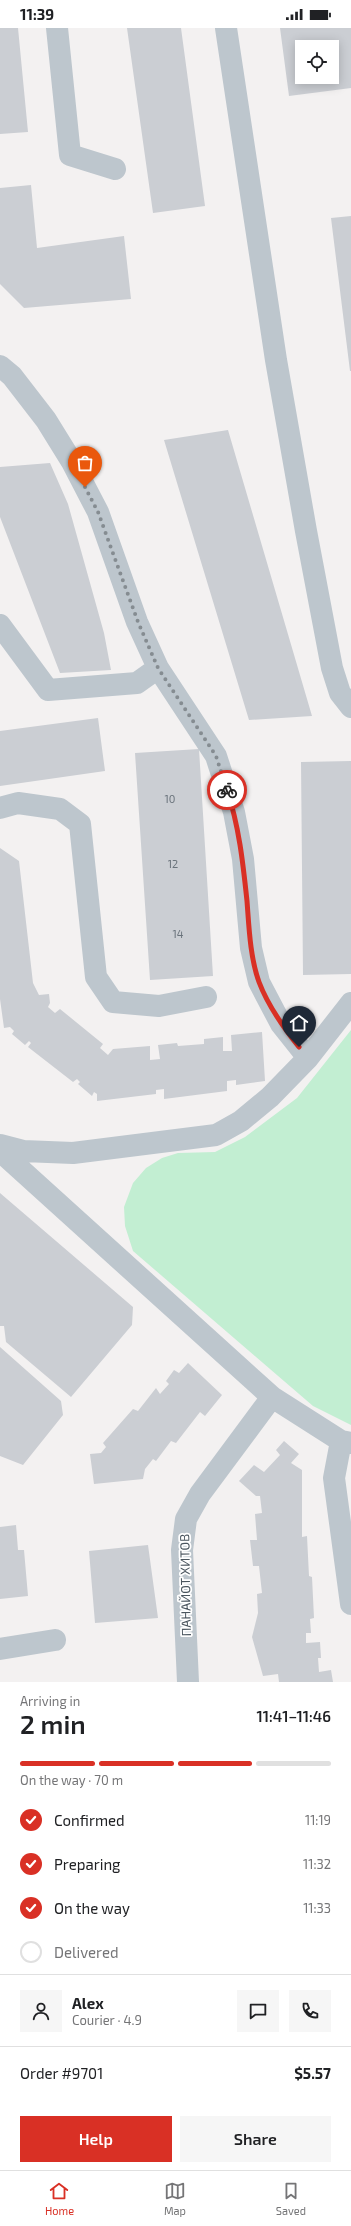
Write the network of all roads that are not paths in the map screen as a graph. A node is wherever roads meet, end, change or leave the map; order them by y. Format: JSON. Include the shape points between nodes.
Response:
{"nodes":[{"id":1,"x":57,"y":28,"type":"edge"},
{"id":2,"x":226,"y":28,"type":"edge"},
{"id":3,"x":115,"y":169,"type":"dead end"},
{"id":4,"x":0,"y":366,"type":"edge"},
{"id":5,"x":0,"y":625,"type":"edge"},
{"id":6,"x":158,"y":668,"type":"junction"},
{"id":7,"x":351,"y":707,"type":"edge"},
{"id":8,"x":0,"y":808,"type":"edge"},
{"id":9,"x":206,"y":997,"type":"dead end"},
{"id":10,"x":351,"y":1003,"type":"edge"},
{"id":11,"x":308,"y":1058,"type":"junction"},
{"id":12,"x":0,"y":1145,"type":"edge"},
{"id":13,"x":0,"y":1151,"type":"edge"},
{"id":14,"x":272,"y":1397,"type":"junction"},
{"id":15,"x":346,"y":1442,"type":"edge"},
{"id":16,"x":351,"y":1604,"type":"edge"},
{"id":17,"x":54,"y":1640,"type":"dead end"},
{"id":18,"x":0,"y":1649,"type":"edge"},
{"id":19,"x":188,"y":1682,"type":"edge"}],
"edges":[{"from":1,"to":3,"type":"street","via":[[70,154]]},
{"from":2,"to":7,"type":"street","via":[[276,360],[309,546],[332,668],[340,693]]},
{"from":4,"to":6,"type":"street","via":[[12,376],[41,413],[72,462],[98,512],[138,622]]},
{"from":5,"to":6,"type":"street","via":[[48,690],[138,683]]},
{"from":6,"to":11,"type":"street","via":[[216,756],[237,825],[243,859],[251,948],[259,982],[281,1024]]},
{"from":8,"to":9,"type":"street","via":[[18,803],[60,809],[80,824],[96,977],[113,1002],[159,1006]]},
{"from":10,"to":11,"type":"street"},
{"from":11,"to":12,"type":"street","via":[[242,1121],[216,1135],[73,1153],[23,1151]]},
{"from":13,"to":14,"type":"street"},
{"from":14,"to":15,"type":"street"},
{"from":14,"to":19,"type":"street","name":"ПАНАЙОТ ХИТОВ","via":[[200,1494],[186,1518],[182,1550]]},
{"from":15,"to":16,"type":"street","via":[[334,1478]]},
{"from":17,"to":18,"type":"street"}]}
